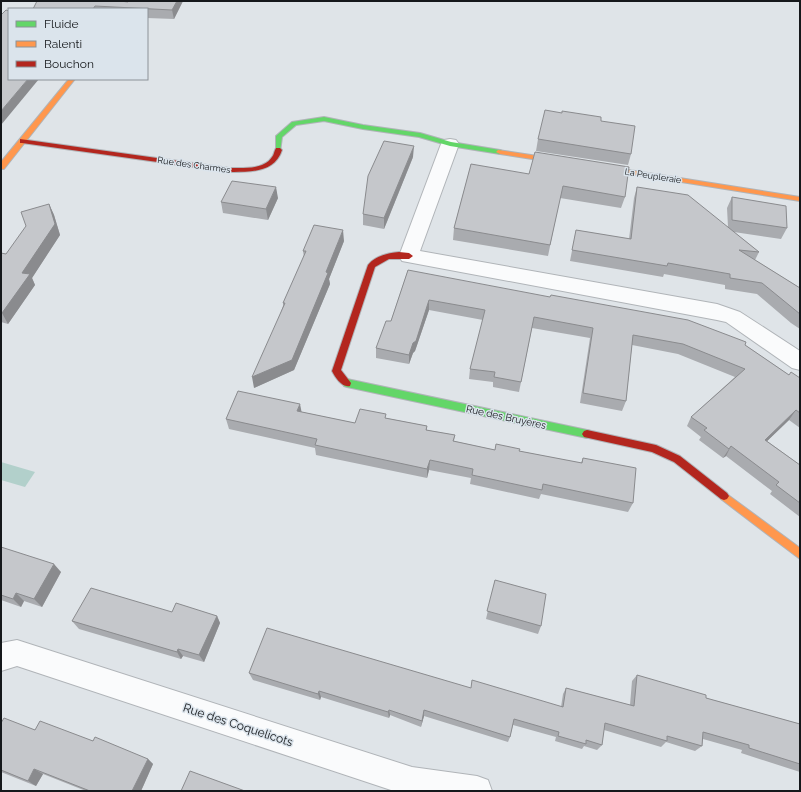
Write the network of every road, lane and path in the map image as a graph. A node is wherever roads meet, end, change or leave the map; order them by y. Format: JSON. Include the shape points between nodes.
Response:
{"nodes":[{"id":1,"x":71,"y":80,"type":"edge"},
{"id":2,"x":22,"y":141,"type":"junction"},
{"id":3,"x":450,"y":144,"type":"junction"},
{"id":4,"x":574,"y":163,"type":"edge"},
{"id":5,"x":590,"y":166,"type":"edge"},
{"id":6,"x":1,"y":167,"type":"edge"},
{"id":7,"x":800,"y":199,"type":"edge"},
{"id":8,"x":410,"y":256,"type":"junction"},
{"id":9,"x":800,"y":362,"type":"edge"},
{"id":10,"x":800,"y":554,"type":"edge"},
{"id":11,"x":1,"y":657,"type":"edge"},
{"id":12,"x":477,"y":791,"type":"edge"}],
"edges":[{"from":1,"to":2,"type":"street"},
{"from":2,"to":3,"type":"street","name":"Rue des Charmes","via":[[229,170],[261,168],[274,161],[278,153],[279,136],[294,123],[308,120],[324,119],[420,136]]},
{"from":2,"to":6,"type":"street"},
{"from":3,"to":4,"type":"street"},
{"from":3,"to":8,"type":"street"},
{"from":5,"to":7,"type":"street","name":"La Peupleraie"},
{"from":8,"to":9,"type":"street","name":"Rue des Bruyères","via":[[717,312],[733,317]]},
{"from":8,"to":10,"type":"street","name":"Rue des Bruyères","via":[[395,254],[381,257],[372,266],[336,371],[347,384],[653,448],[677,459]]},
{"from":11,"to":12,"type":"street","name":"Rue des Coquelicots","via":[[18,653],[412,782]]}]}
